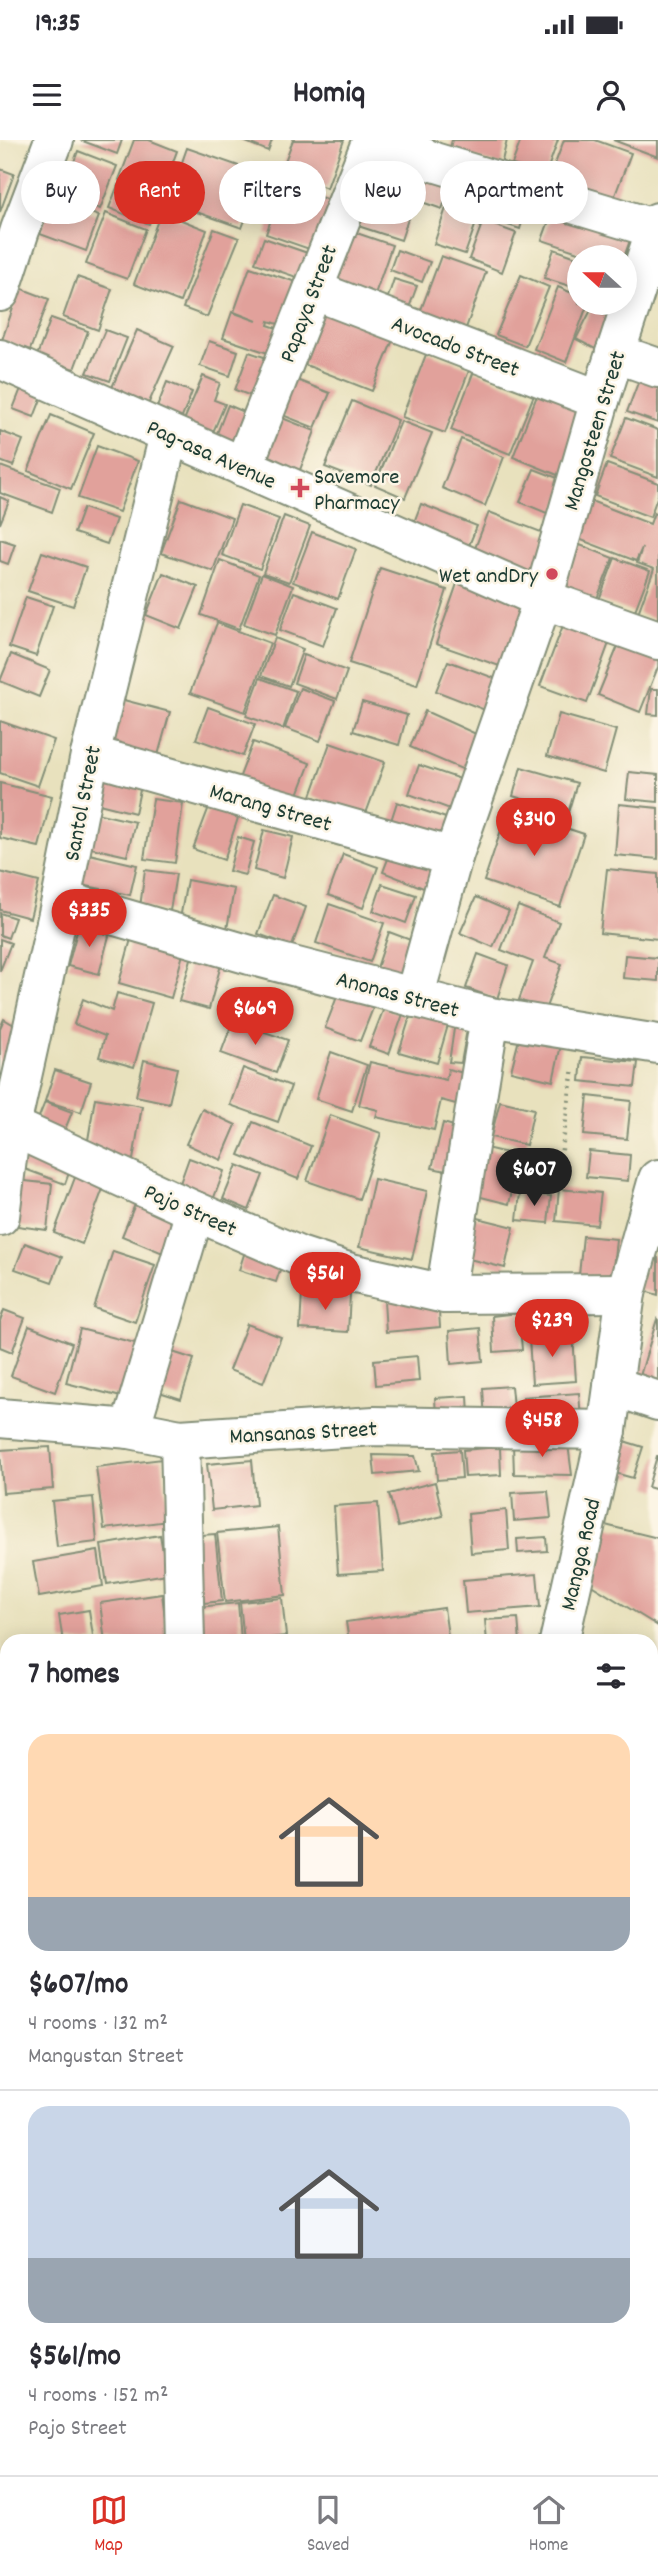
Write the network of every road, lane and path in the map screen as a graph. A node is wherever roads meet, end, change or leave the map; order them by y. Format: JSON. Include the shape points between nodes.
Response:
{"nodes":[{"id":1,"x":54,"y":140,"type":"edge"},
{"id":2,"x":372,"y":140,"type":"edge"},
{"id":3,"x":383,"y":140,"type":"edge"},
{"id":4,"x":657,"y":225,"type":"edge"},
{"id":5,"x":313,"y":289,"type":"junction"},
{"id":6,"x":0,"y":292,"type":"edge"},
{"id":7,"x":615,"y":354,"type":"junction"},
{"id":8,"x":0,"y":359,"type":"edge"},
{"id":9,"x":658,"y":368,"type":"edge"},
{"id":10,"x":600,"y":400,"type":"junction"},
{"id":11,"x":169,"y":435,"type":"junction"},
{"id":12,"x":243,"y":467,"type":"junction"},
{"id":13,"x":543,"y":599,"type":"junction"},
{"id":14,"x":658,"y":640,"type":"edge"},
{"id":15,"x":90,"y":755,"type":"junction"},
{"id":16,"x":453,"y":857,"type":"junction"},
{"id":17,"x":61,"y":900,"type":"junction"},
{"id":18,"x":414,"y":998,"type":"junction"},
{"id":19,"x":490,"y":1017,"type":"junction"},
{"id":20,"x":578,"y":1032,"type":"junction"},
{"id":21,"x":658,"y":1044,"type":"edge"},
{"id":22,"x":11,"y":1126,"type":"junction"},
{"id":23,"x":558,"y":1178,"type":"dead end"},
{"id":24,"x":658,"y":1179,"type":"edge"},
{"id":25,"x":195,"y":1212,"type":"junction"},
{"id":26,"x":0,"y":1216,"type":"edge"},
{"id":27,"x":626,"y":1293,"type":"junction"},
{"id":28,"x":445,"y":1294,"type":"junction"},
{"id":29,"x":613,"y":1386,"type":"junction"},
{"id":30,"x":658,"y":1401,"type":"edge"},
{"id":31,"x":0,"y":1418,"type":"edge"},
{"id":32,"x":130,"y":1429,"type":"junction"},
{"id":33,"x":607,"y":1430,"type":"junction"},
{"id":34,"x":180,"y":1438,"type":"junction"},
{"id":35,"x":185,"y":1634,"type":"edge"},
{"id":36,"x":561,"y":1634,"type":"edge"}],
"edges":[{"from":1,"to":6,"type":"street"},
{"from":2,"to":5,"type":"street","name":"Papaya Street"},
{"from":3,"to":4,"type":"street","via":[[434,162]]},
{"from":4,"to":7,"type":"street","name":"Mangosteen Street"},
{"from":5,"to":10,"type":"street","name":"Avocado Street"},
{"from":5,"to":12,"type":"street","name":"Papaya Street"},
{"from":7,"to":9,"type":"street"},
{"from":7,"to":10,"type":"street","name":"Mangosteen Street"},
{"from":8,"to":11,"type":"street","name":"Pag-asa Avenue"},
{"from":10,"to":13,"type":"street","name":"Mangosteen Street"},
{"from":11,"to":12,"type":"street","name":"Pag-asa Avenue"},
{"from":11,"to":15,"type":"street","name":"Santol Street"},
{"from":12,"to":13,"type":"street","name":"Pag-asa Avenue"},
{"from":13,"to":14,"type":"street","name":"Pag-asa Avenue"},
{"from":13,"to":16,"type":"street","name":"Mangosteen Street"},
{"from":15,"to":16,"type":"street","name":"Marang Street"},
{"from":15,"to":17,"type":"street","name":"Santol Street"},
{"from":16,"to":18,"type":"street","name":"Mangosteen Street"},
{"from":17,"to":18,"type":"street","name":"Anonas Street"},
{"from":17,"to":22,"type":"street","name":"Santol Street"},
{"from":18,"to":19,"type":"street","name":"Anonas Street"},
{"from":19,"to":20,"type":"street","name":"Anonas Street"},
{"from":19,"to":28,"type":"street"},
{"from":20,"to":21,"type":"street","name":"Anonas Street"},
{"from":20,"to":23,"type":"path"},
{"from":22,"to":25,"type":"street","name":"Pajo Street"},
{"from":22,"to":26,"type":"street","name":"Santol Street"},
{"from":24,"to":27,"type":"street","name":"Mangga Road"},
{"from":25,"to":28,"type":"street","name":"Pajo Street","via":[[299,1256]]},
{"from":25,"to":32,"type":"street"},
{"from":27,"to":28,"type":"street","name":"Pajo Street"},
{"from":27,"to":29,"type":"street","name":"Mangga Road"},
{"from":29,"to":30,"type":"street"},
{"from":29,"to":33,"type":"street","name":"Mangga Road"},
{"from":31,"to":32,"type":"street","name":"Mansanas Street"},
{"from":32,"to":34,"type":"street","name":"Mansanas Street"},
{"from":33,"to":34,"type":"street","name":"Mansanas Street","via":[[374,1426]]},
{"from":33,"to":36,"type":"street","name":"Mangga Road"},
{"from":34,"to":35,"type":"street"}]}
